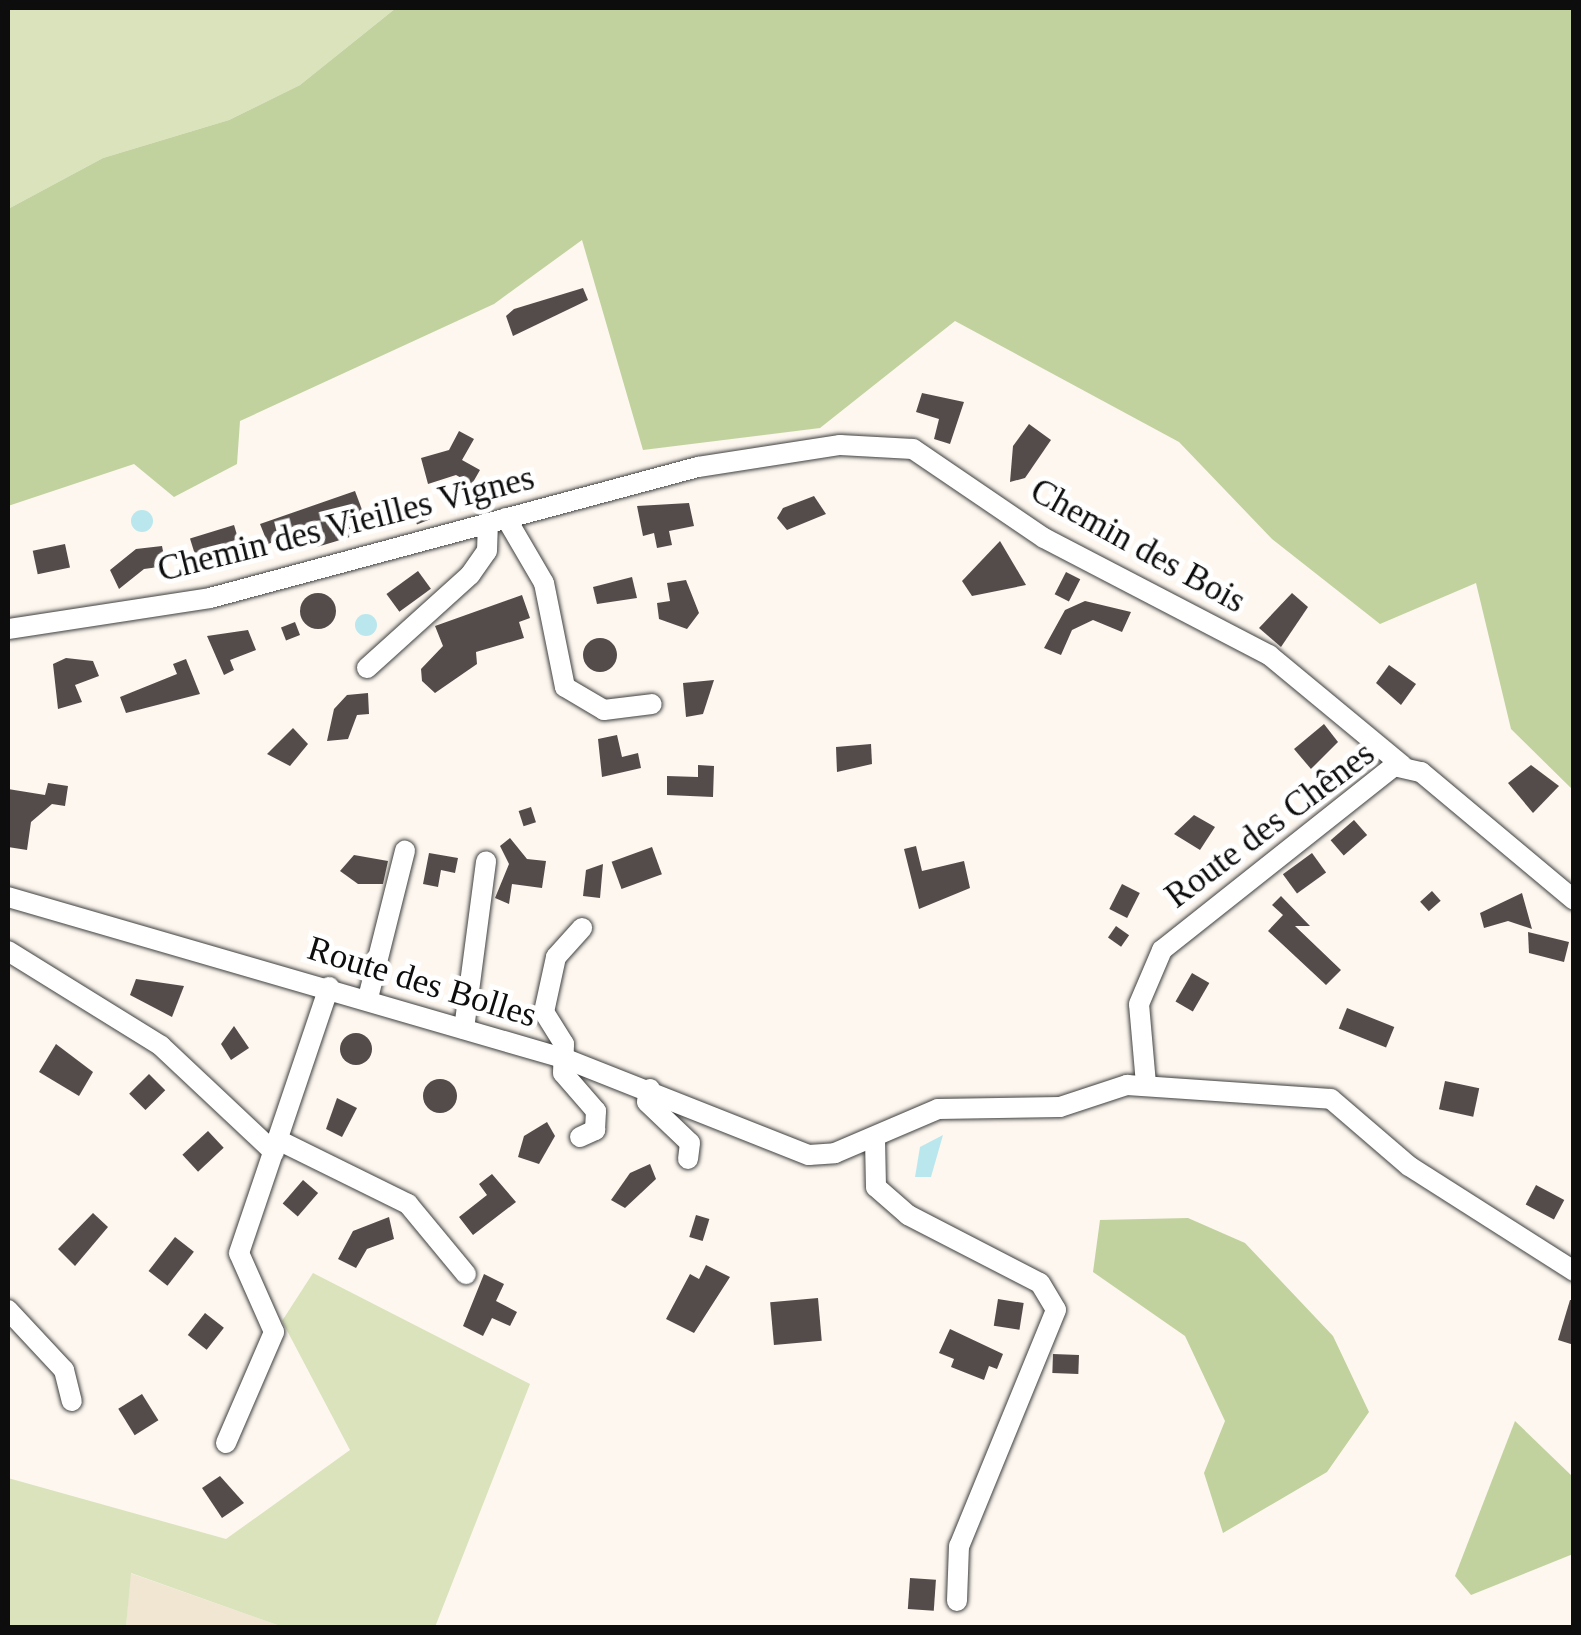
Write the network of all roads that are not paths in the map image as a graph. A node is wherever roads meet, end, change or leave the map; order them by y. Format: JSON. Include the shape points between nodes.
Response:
{"nodes":[{"id":1,"x":698,"y":467,"type":"joint"},
{"id":2,"x":497,"y":520,"type":"junction"},
{"id":3,"x":8,"y":629,"type":"edge"},
{"id":4,"x":367,"y":668,"type":"dead end"},
{"id":5,"x":652,"y":704,"type":"dead end"},
{"id":6,"x":1402,"y":765,"type":"junction"},
{"id":7,"x":405,"y":852,"type":"dead end"},
{"id":8,"x":486,"y":862,"type":"dead end"},
{"id":9,"x":8,"y":897,"type":"edge"},
{"id":10,"x":1574,"y":900,"type":"edge"},
{"id":11,"x":582,"y":928,"type":"dead end"},
{"id":12,"x":8,"y":952,"type":"edge"},
{"id":13,"x":330,"y":987,"type":"junction"},
{"id":14,"x":368,"y":998,"type":"junction"},
{"id":15,"x":464,"y":1029,"type":"junction"},
{"id":16,"x":566,"y":1059,"type":"junction"},
{"id":17,"x":1146,"y":1084,"type":"junction"},
{"id":18,"x":650,"y":1089,"type":"junction"},
{"id":19,"x":580,"y":1137,"type":"dead end"},
{"id":20,"x":874,"y":1139,"type":"junction"},
{"id":21,"x":276,"y":1146,"type":"junction"},
{"id":22,"x":688,"y":1160,"type":"dead end"},
{"id":23,"x":1574,"y":1271,"type":"edge"},
{"id":24,"x":466,"y":1274,"type":"dead end"},
{"id":25,"x":8,"y":1310,"type":"edge"},
{"id":26,"x":72,"y":1401,"type":"dead end"},
{"id":27,"x":226,"y":1444,"type":"dead end"},
{"id":28,"x":957,"y":1601,"type":"dead end"}],
"edges":[{"from":1,"to":2,"type":"street","name":"Chemin des Vieilles Vignes"},
{"from":1,"to":6,"type":"street","name":"Chemin des Bois","via":[[840,445],[913,449],[1044,538],[1269,655]]},
{"from":2,"to":3,"type":"street","name":"Chemin des Vieilles Vignes","via":[[210,598]]},
{"from":2,"to":4,"type":"street","via":[[470,575]]},
{"from":2,"to":5,"type":"street","via":[[544,583],[565,688],[604,710]]},
{"from":6,"to":10,"type":"street","name":"Route des Chênes"},
{"from":6,"to":17,"type":"street","name":"Route des Chênes","via":[[1162,950],[1139,1004]]},
{"from":7,"to":14,"type":"street"},
{"from":8,"to":15,"type":"street"},
{"from":9,"to":13,"type":"street","name":"Route des Bolles"},
{"from":11,"to":16,"type":"street","via":[[556,957],[544,1012]]},
{"from":12,"to":21,"type":"street","via":[[161,1046]]},
{"from":13,"to":14,"type":"street","name":"Route des Bolles"},
{"from":13,"to":21,"type":"street"},
{"from":14,"to":15,"type":"street","name":"Route des Bolles"},
{"from":15,"to":16,"type":"street","name":"Route des Bolles"},
{"from":16,"to":18,"type":"street","name":"Route des Bolles"},
{"from":16,"to":19,"type":"street","via":[[563,1073],[596,1111],[595,1130]]},
{"from":17,"to":20,"type":"street","via":[[1060,1107],[938,1109]]},
{"from":17,"to":23,"type":"street","via":[[1332,1100],[1409,1166]]},
{"from":18,"to":20,"type":"street","name":"Route des Bolles","via":[[809,1154]]},
{"from":18,"to":22,"type":"street","via":[[647,1102],[690,1143]]},
{"from":20,"to":28,"type":"street","via":[[876,1186],[908,1215],[1040,1283],[1056,1310],[958,1546]]},
{"from":21,"to":24,"type":"street","via":[[408,1204]]},
{"from":21,"to":27,"type":"street","via":[[240,1253],[274,1332]]},
{"from":25,"to":26,"type":"street","via":[[64,1370]]}]}
